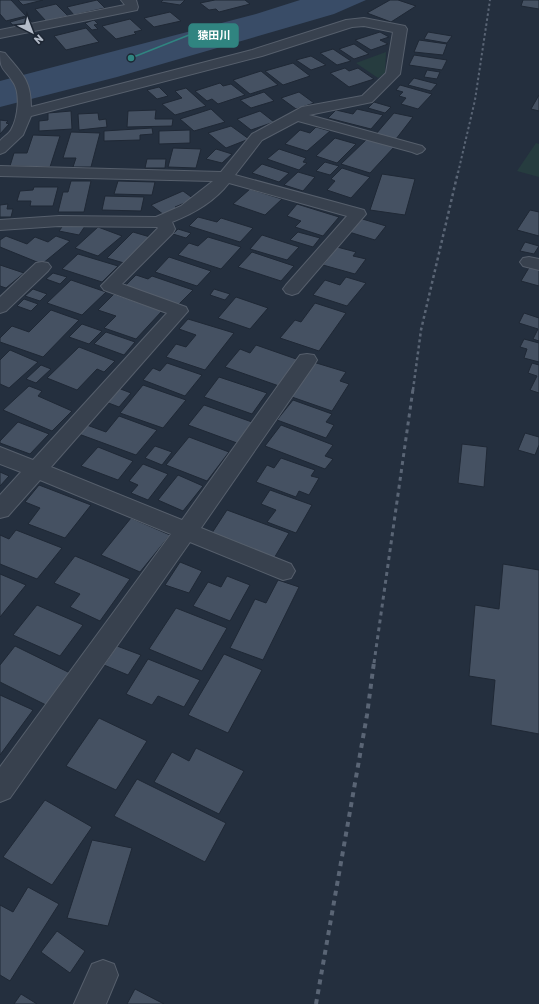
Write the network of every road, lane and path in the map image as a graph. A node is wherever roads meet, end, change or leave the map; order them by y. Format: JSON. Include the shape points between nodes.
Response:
{"nodes":[{"id":1,"x":127,"y":0,"type":"edge"},
{"id":2,"x":0,"y":34,"type":"edge"},
{"id":3,"x":0,"y":56,"type":"edge"},
{"id":4,"x":24,"y":109,"type":"junction"},
{"id":5,"x":296,"y":116,"type":"junction"},
{"id":6,"x":0,"y":149,"type":"edge"},
{"id":7,"x":417,"y":149,"type":"dead end"},
{"id":8,"x":0,"y":171,"type":"edge"},
{"id":9,"x":226,"y":177,"type":"junction"},
{"id":10,"x":162,"y":220,"type":"junction"},
{"id":11,"x":0,"y":225,"type":"edge"},
{"id":12,"x":42,"y":267,"type":"dead end"},
{"id":13,"x":292,"y":289,"type":"dead end"},
{"id":14,"x":0,"y":307,"type":"edge"},
{"id":15,"x":307,"y":360,"type":"dead end"},
{"id":16,"x":0,"y":455,"type":"edge"},
{"id":17,"x":36,"y":470,"type":"junction"},
{"id":18,"x":0,"y":510,"type":"edge"},
{"id":19,"x":186,"y":531,"type":"junction"},
{"id":20,"x":283,"y":571,"type":"dead end"},
{"id":21,"x":0,"y":789,"type":"edge"},
{"id":22,"x":103,"y":975,"type":"dead end"},
{"id":23,"x":90,"y":1004,"type":"edge"}],
"edges":[{"from":1,"to":2,"type":"street","via":[[131,2],[132,7]]},
{"from":3,"to":4,"type":"street","via":[[20,82],[24,93]]},
{"from":4,"to":5,"type":"street","via":[[257,53],[351,23],[364,22],[400,29],[393,74],[367,99],[307,110]]},
{"from":4,"to":6,"type":"street","via":[[18,132]]},
{"from":5,"to":7,"type":"street"},
{"from":5,"to":9,"type":"street","via":[[257,137]]},
{"from":8,"to":9,"type":"street"},
{"from":9,"to":10,"type":"street","via":[[187,210]]},
{"from":9,"to":13,"type":"street","via":[[358,214]]},
{"from":10,"to":11,"type":"street","via":[[59,221]]},
{"from":10,"to":17,"type":"street","via":[[167,229],[110,286],[180,310]]},
{"from":12,"to":14,"type":"street"},
{"from":15,"to":19,"type":"street"},
{"from":16,"to":17,"type":"street"},
{"from":17,"to":18,"type":"street"},
{"from":17,"to":19,"type":"street"},
{"from":19,"to":20,"type":"street"},
{"from":19,"to":21,"type":"street"},
{"from":22,"to":23,"type":"street"}]}
